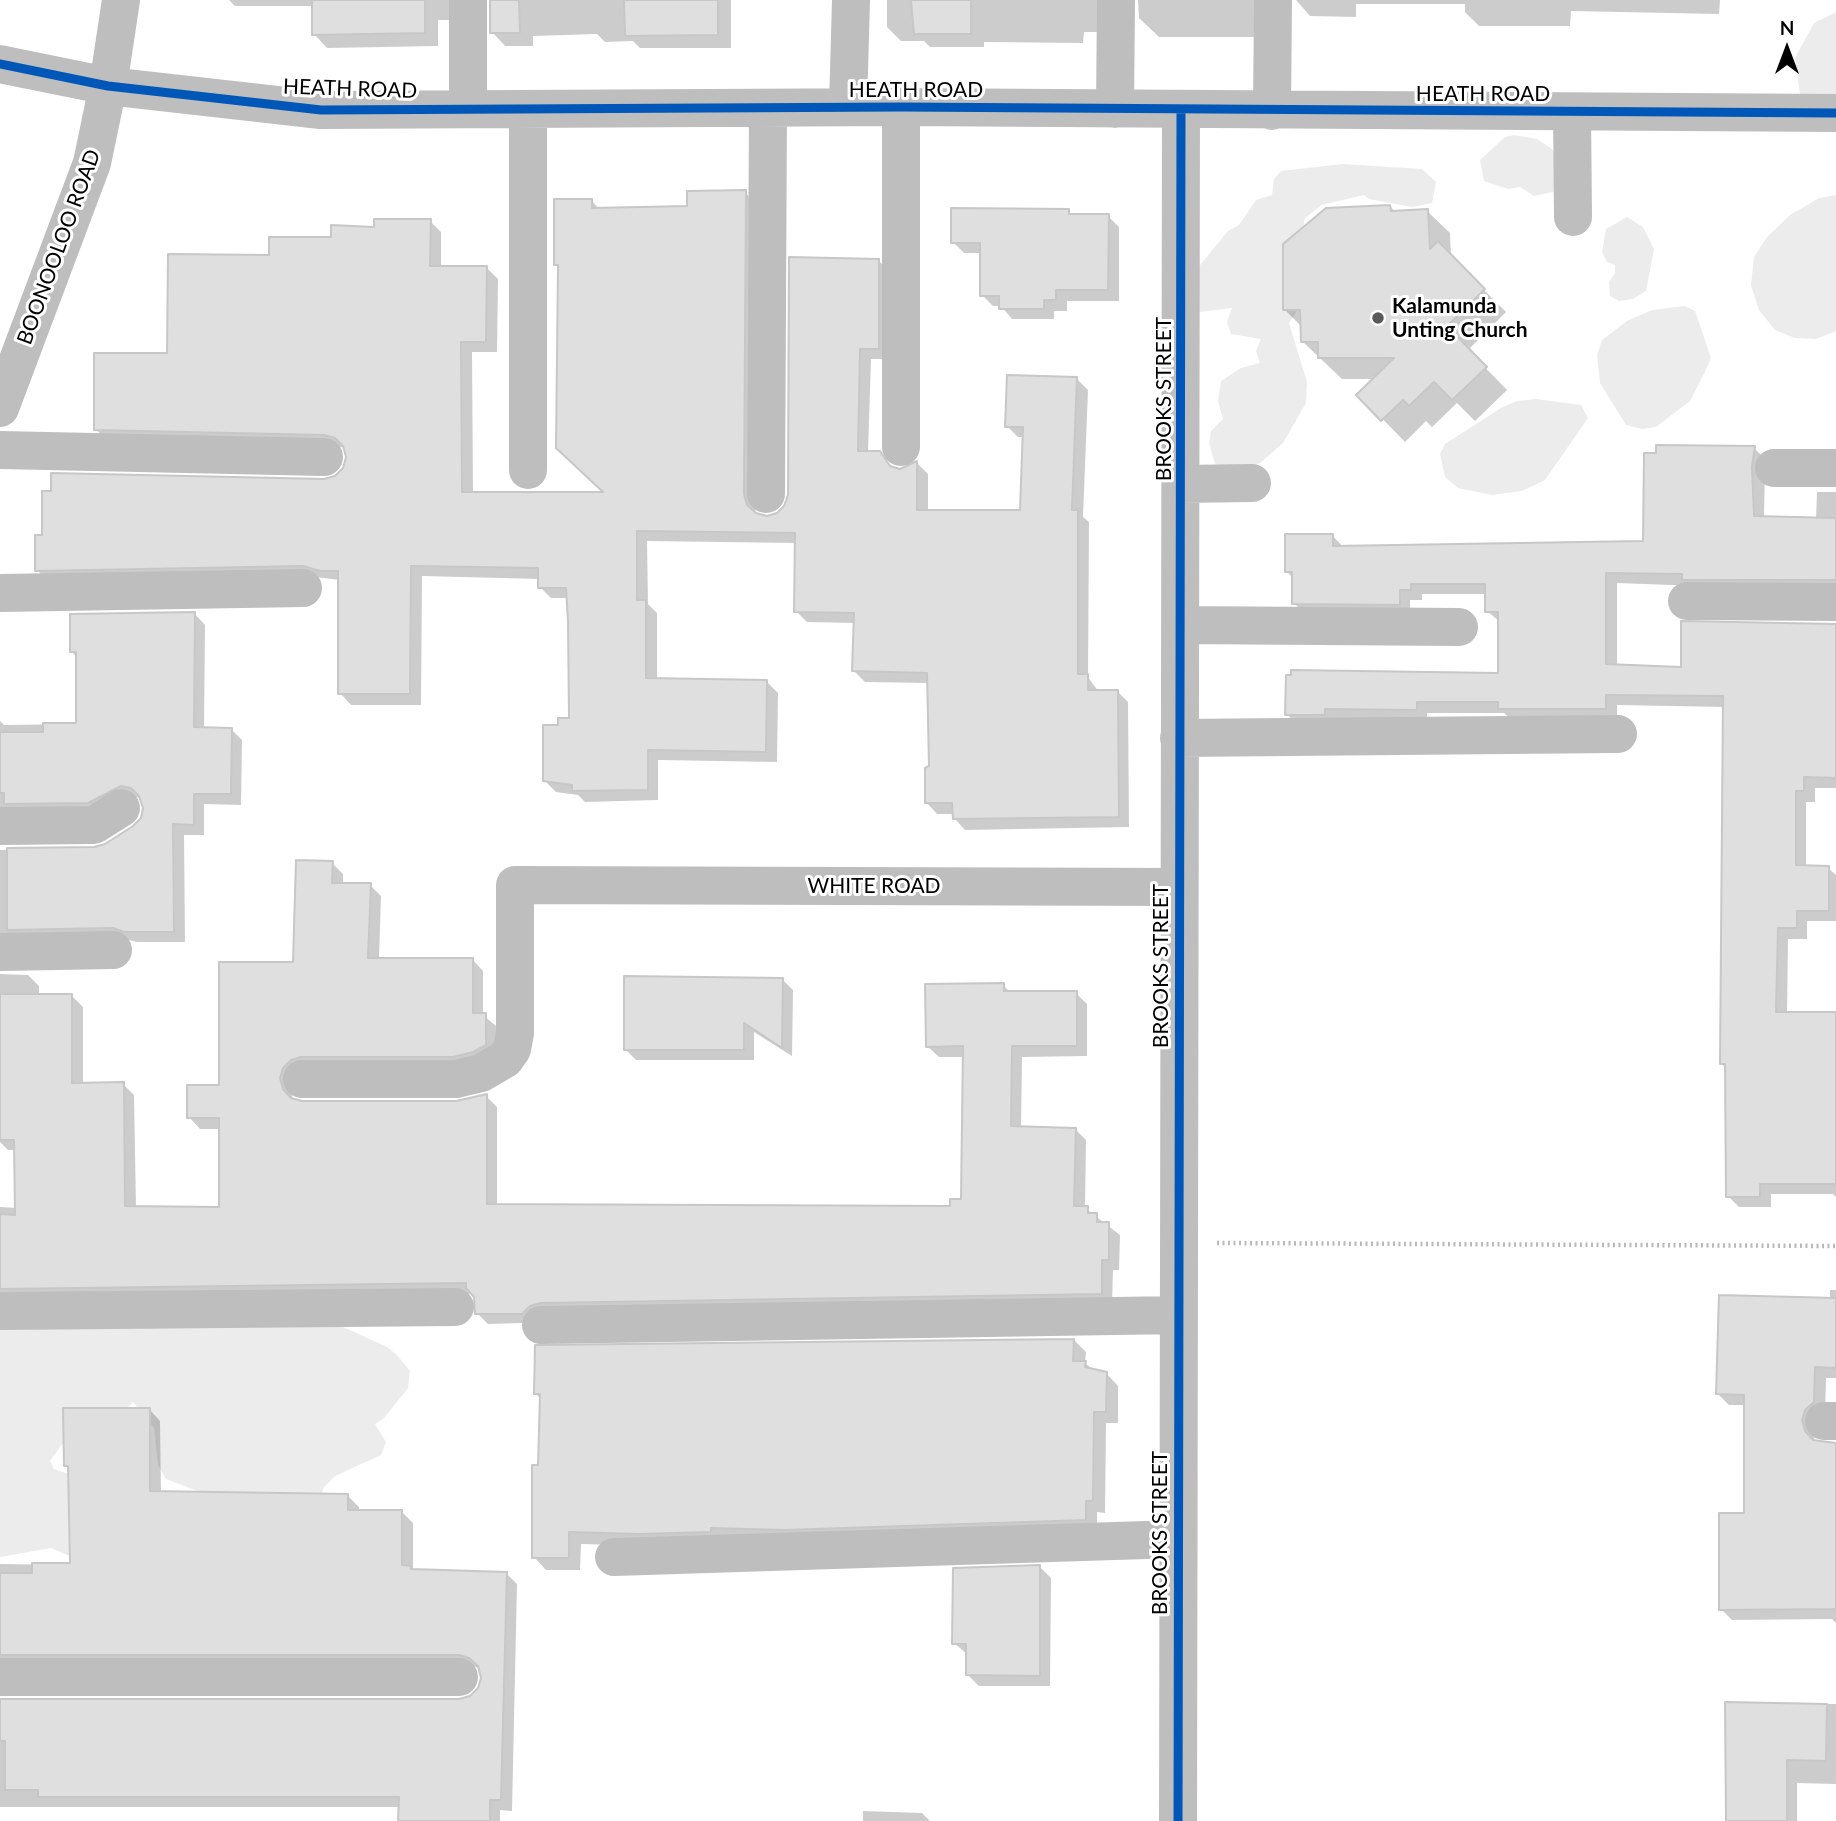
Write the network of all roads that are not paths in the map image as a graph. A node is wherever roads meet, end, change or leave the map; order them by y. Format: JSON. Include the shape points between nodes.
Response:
{"nodes":[{"id":1,"x":121,"y":0,"type":"edge"},
{"id":2,"x":468,"y":0,"type":"edge"},
{"id":3,"x":851,"y":0,"type":"edge"},
{"id":4,"x":1116,"y":0,"type":"edge"},
{"id":5,"x":1273,"y":0,"type":"edge"},
{"id":6,"x":0,"y":64,"type":"edge"},
{"id":7,"x":108,"y":86,"type":"junction"},
{"id":8,"x":848,"y":107,"type":"junction"},
{"id":9,"x":901,"y":107,"type":"junction"},
{"id":10,"x":468,"y":108,"type":"junction"},
{"id":11,"x":768,"y":108,"type":"junction"},
{"id":12,"x":528,"y":109,"type":"junction"},
{"id":13,"x":1115,"y":109,"type":"junction"},
{"id":14,"x":1181,"y":110,"type":"junction"},
{"id":15,"x":1272,"y":111,"type":"junction"},
{"id":16,"x":1572,"y":112,"type":"junction"},
{"id":17,"x":1836,"y":113,"type":"edge"},
{"id":18,"x":1573,"y":217,"type":"dead end"},
{"id":19,"x":0,"y":408,"type":"edge"},
{"id":20,"x":901,"y":447,"type":"dead end"},
{"id":21,"x":0,"y":450,"type":"edge"},
{"id":22,"x":324,"y":457,"type":"dead end"},
{"id":23,"x":1774,"y":467,"type":"dead end"},
{"id":24,"x":1836,"y":468,"type":"edge"},
{"id":25,"x":528,"y":470,"type":"dead end"},
{"id":26,"x":1252,"y":483,"type":"dead end"},
{"id":27,"x":1182,"y":484,"type":"junction"},
{"id":28,"x":766,"y":494,"type":"dead end"},
{"id":29,"x":303,"y":588,"type":"dead end"},
{"id":30,"x":0,"y":593,"type":"edge"},
{"id":31,"x":1687,"y":601,"type":"dead end"},
{"id":32,"x":1836,"y":602,"type":"edge"},
{"id":33,"x":1181,"y":625,"type":"junction"},
{"id":34,"x":1459,"y":627,"type":"dead end"},
{"id":35,"x":1618,"y":734,"type":"dead end"},
{"id":36,"x":1179,"y":738,"type":"junction"},
{"id":37,"x":121,"y":808,"type":"dead end"},
{"id":38,"x":0,"y":826,"type":"edge"},
{"id":39,"x":1179,"y":887,"type":"junction"},
{"id":40,"x":113,"y":950,"type":"dead end"},
{"id":41,"x":0,"y":952,"type":"edge"},
{"id":42,"x":302,"y":1079,"type":"dead end"},
{"id":43,"x":456,"y":1307,"type":"dead end"},
{"id":44,"x":0,"y":1311,"type":"edge"},
{"id":45,"x":1178,"y":1315,"type":"junction"},
{"id":46,"x":541,"y":1325,"type":"dead end"},
{"id":47,"x":1178,"y":1539,"type":"junction"},
{"id":48,"x":614,"y":1557,"type":"dead end"},
{"id":49,"x":459,"y":1676,"type":"dead end"},
{"id":50,"x":0,"y":1677,"type":"edge"},
{"id":51,"x":1178,"y":1821,"type":"edge"}],
"edges":[{"from":1,"to":7,"type":"street","name":"BOONOOLOO ROAD"},
{"from":2,"to":10,"type":"street"},
{"from":3,"to":8,"type":"street"},
{"from":4,"to":13,"type":"street"},
{"from":5,"to":15,"type":"street"},
{"from":6,"to":7,"type":"street","name":"HEATH ROAD"},
{"from":7,"to":10,"type":"street","name":"HEATH ROAD","via":[[321,110]]},
{"from":7,"to":19,"type":"street","name":"BOONOOLOO ROAD","via":[[92,163]]},
{"from":8,"to":9,"type":"street","name":"HEATH ROAD"},
{"from":8,"to":11,"type":"street","name":"HEATH ROAD"},
{"from":9,"to":13,"type":"street","name":"HEATH ROAD"},
{"from":9,"to":20,"type":"street"},
{"from":10,"to":12,"type":"street","name":"HEATH ROAD"},
{"from":11,"to":12,"type":"street","name":"HEATH ROAD"},
{"from":11,"to":28,"type":"street"},
{"from":12,"to":25,"type":"street"},
{"from":13,"to":14,"type":"street","name":"HEATH ROAD"},
{"from":14,"to":15,"type":"street","name":"HEATH ROAD"},
{"from":14,"to":27,"type":"street","name":"BROOKS STREET"},
{"from":15,"to":16,"type":"street","name":"HEATH ROAD"},
{"from":16,"to":17,"type":"street","name":"HEATH ROAD"},
{"from":16,"to":18,"type":"street"},
{"from":21,"to":22,"type":"street"},
{"from":23,"to":24,"type":"street"},
{"from":26,"to":27,"type":"street"},
{"from":27,"to":33,"type":"street","name":"BROOKS STREET"},
{"from":29,"to":30,"type":"street"},
{"from":31,"to":32,"type":"street"},
{"from":33,"to":34,"type":"street"},
{"from":33,"to":36,"type":"street","name":"BROOKS STREET"},
{"from":35,"to":36,"type":"street"},
{"from":36,"to":39,"type":"street","name":"BROOKS STREET"},
{"from":37,"to":38,"type":"street","via":[[93,825]]},
{"from":39,"to":42,"type":"street","name":"WHITE ROAD","via":[[515,885],[515,1032],[512,1049],[497,1065],[456,1079]]},
{"from":39,"to":45,"type":"street","name":"BROOKS STREET"},
{"from":40,"to":41,"type":"street"},
{"from":43,"to":44,"type":"street"},
{"from":45,"to":46,"type":"street"},
{"from":45,"to":47,"type":"street","name":"BROOKS STREET"},
{"from":47,"to":48,"type":"street"},
{"from":47,"to":51,"type":"street","name":"BROOKS STREET"},
{"from":49,"to":50,"type":"street"}]}
